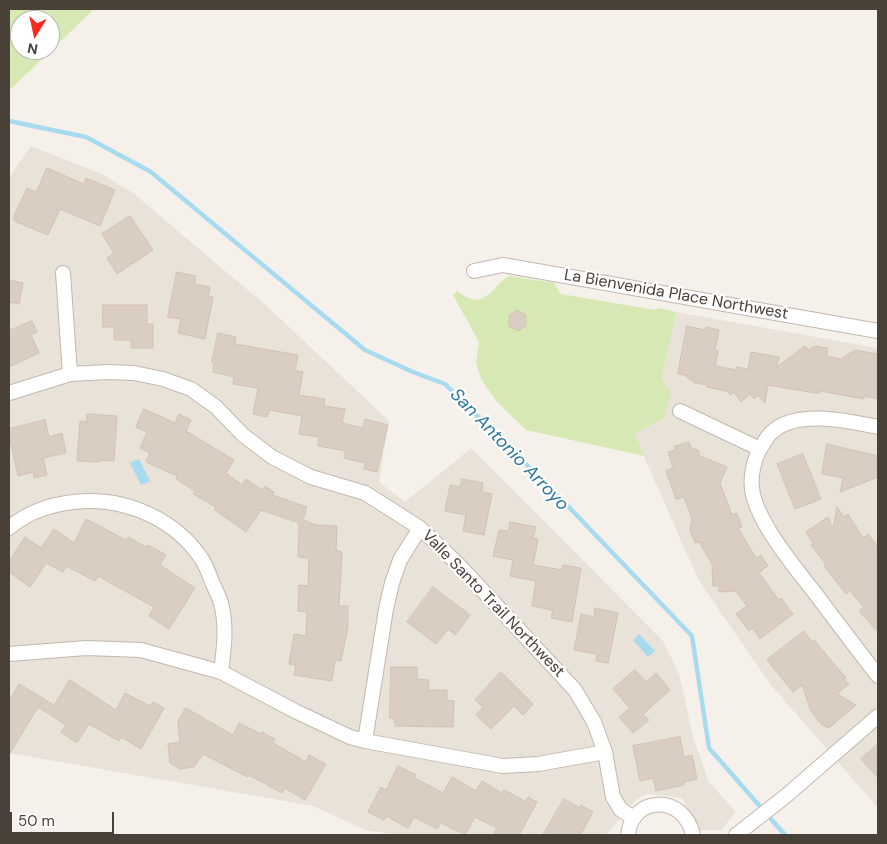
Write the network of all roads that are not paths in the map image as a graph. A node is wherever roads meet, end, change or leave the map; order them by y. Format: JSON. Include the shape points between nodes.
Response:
{"nodes":[{"id":1,"x":474,"y":271,"type":"dead end"},
{"id":2,"x":63,"y":272,"type":"dead end"},
{"id":3,"x":878,"y":331,"type":"edge"},
{"id":4,"x":70,"y":374,"type":"junction"},
{"id":5,"x":9,"y":393,"type":"edge"},
{"id":6,"x":680,"y":410,"type":"dead end"},
{"id":7,"x":878,"y":427,"type":"edge"},
{"id":8,"x":760,"y":449,"type":"junction"},
{"id":9,"x":9,"y":528,"type":"edge"},
{"id":10,"x":420,"y":528,"type":"junction"},
{"id":11,"x":9,"y":654,"type":"edge"},
{"id":12,"x":221,"y":672,"type":"junction"},
{"id":13,"x":878,"y":676,"type":"edge"},
{"id":14,"x":878,"y":716,"type":"edge"},
{"id":15,"x":365,"y":741,"type":"junction"},
{"id":16,"x":605,"y":752,"type":"junction"},
{"id":17,"x":634,"y":818,"type":"junction"},
{"id":18,"x":628,"y":835,"type":"edge"},
{"id":19,"x":693,"y":835,"type":"edge"},
{"id":20,"x":736,"y":835,"type":"edge"}],
"edges":[{"from":1,"to":3,"type":"street","name":"La Bienvenida Place Northwest","via":[[503,265]]},
{"from":2,"to":4,"type":"street"},
{"from":4,"to":5,"type":"street","name":"Valle Santo Trail Northwest"},
{"from":4,"to":10,"type":"street","name":"Valle Santo Trail Northwest","via":[[134,372],[191,389],[272,457],[310,477],[364,493]]},
{"from":6,"to":8,"type":"street"},
{"from":7,"to":8,"type":"street","via":[[838,419],[808,419],[782,425],[771,433]]},
{"from":8,"to":13,"type":"street","via":[[751,487],[766,525]]},
{"from":9,"to":12,"type":"street","via":[[37,511],[70,502],[94,501],[136,508],[167,523],[188,540],[202,560],[221,603],[225,640]]},
{"from":10,"to":15,"type":"street","via":[[400,560],[392,583]]},
{"from":10,"to":16,"type":"street","name":"Valle Santo Trail Northwest","via":[[575,690],[594,722]]},
{"from":11,"to":12,"type":"street","via":[[86,648],[142,650]]},
{"from":12,"to":15,"type":"street"},
{"from":14,"to":20,"type":"street"},
{"from":15,"to":16,"type":"street","via":[[503,766],[538,764]]},
{"from":16,"to":17,"type":"street","name":"Valle Santo Trail Northwest","via":[[613,797],[621,810]]},
{"from":17,"to":18,"type":"street"},
{"from":17,"to":19,"type":"street","via":[[652,805],[665,804],[685,815]]}]}
